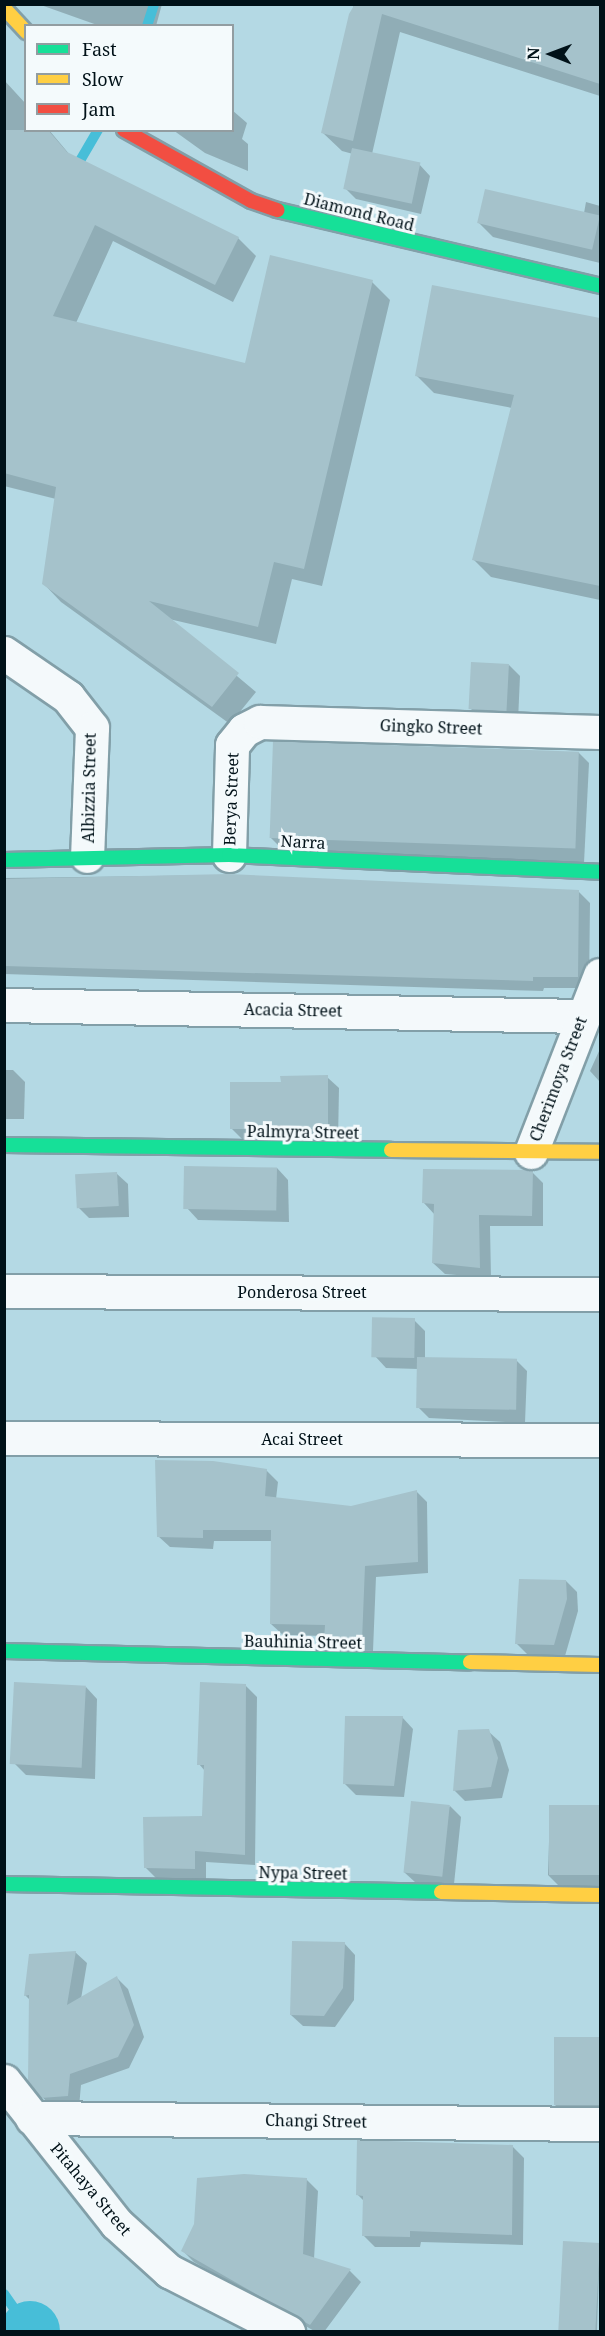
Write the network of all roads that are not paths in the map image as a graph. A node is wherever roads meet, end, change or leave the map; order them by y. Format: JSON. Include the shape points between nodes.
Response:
{"nodes":[{"id":1,"x":4,"y":8,"type":"edge"},
{"id":2,"x":24,"y":30,"type":"edge"},
{"id":3,"x":128,"y":132,"type":"edge"},
{"id":4,"x":600,"y":286,"type":"edge"},
{"id":5,"x":4,"y":653,"type":"edge"},
{"id":6,"x":260,"y":722,"type":"joint"},
{"id":7,"x":600,"y":732,"type":"edge"},
{"id":8,"x":229,"y":855,"type":"junction"},
{"id":9,"x":87,"y":856,"type":"junction"},
{"id":10,"x":4,"y":860,"type":"edge"},
{"id":11,"x":600,"y":872,"type":"edge"},
{"id":12,"x":600,"y":975,"type":"edge"},
{"id":13,"x":4,"y":1005,"type":"edge"},
{"id":14,"x":582,"y":1016,"type":"junction"},
{"id":15,"x":4,"y":1145,"type":"edge"},
{"id":16,"x":531,"y":1152,"type":"junction"},
{"id":17,"x":600,"y":1152,"type":"edge"},
{"id":18,"x":4,"y":1291,"type":"edge"},
{"id":19,"x":600,"y":1294,"type":"edge"},
{"id":20,"x":4,"y":1438,"type":"edge"},
{"id":21,"x":600,"y":1440,"type":"edge"},
{"id":22,"x":4,"y":1652,"type":"edge"},
{"id":23,"x":600,"y":1665,"type":"edge"},
{"id":24,"x":4,"y":1884,"type":"edge"},
{"id":25,"x":600,"y":1895,"type":"edge"},
{"id":26,"x":4,"y":2081,"type":"edge"},
{"id":27,"x":32,"y":2118,"type":"junction"},
{"id":28,"x":600,"y":2124,"type":"edge"},
{"id":29,"x":288,"y":2331,"type":"edge"}],
"edges":[{"from":1,"to":2,"type":"street"},
{"from":3,"to":4,"type":"street","name":"Diamond Road","via":[[250,201],[273,209]]},
{"from":5,"to":9,"type":"street","name":"Albizzia Street","via":[[68,697],[92,728]]},
{"from":6,"to":7,"type":"street","name":"Gingko Street"},
{"from":6,"to":8,"type":"street","name":"Berya Street","via":[[244,730],[232,745]]},
{"from":8,"to":9,"type":"street","name":"Narra"},
{"from":8,"to":11,"type":"street","name":"Narra"},
{"from":9,"to":10,"type":"street","name":"Narra"},
{"from":12,"to":14,"type":"street","name":"Cherimoya Street"},
{"from":13,"to":14,"type":"street","name":"Acacia Street"},
{"from":14,"to":16,"type":"street","name":"Cherimoya Street"},
{"from":15,"to":16,"type":"street","name":"Palmyra Street"},
{"from":16,"to":17,"type":"street","name":"Palmyra Street"},
{"from":18,"to":19,"type":"street","name":"Ponderosa Street"},
{"from":20,"to":21,"type":"street","name":"Acai Street"},
{"from":22,"to":23,"type":"street","name":"Bauhinia Street"},
{"from":24,"to":25,"type":"street","name":"Nypa Street"},
{"from":26,"to":27,"type":"street","name":"Pitahaya Street"},
{"from":27,"to":28,"type":"street","name":"Changi Street"},
{"from":27,"to":29,"type":"street","name":"Pitahaya Street","via":[[116,2223],[169,2271]]}]}
